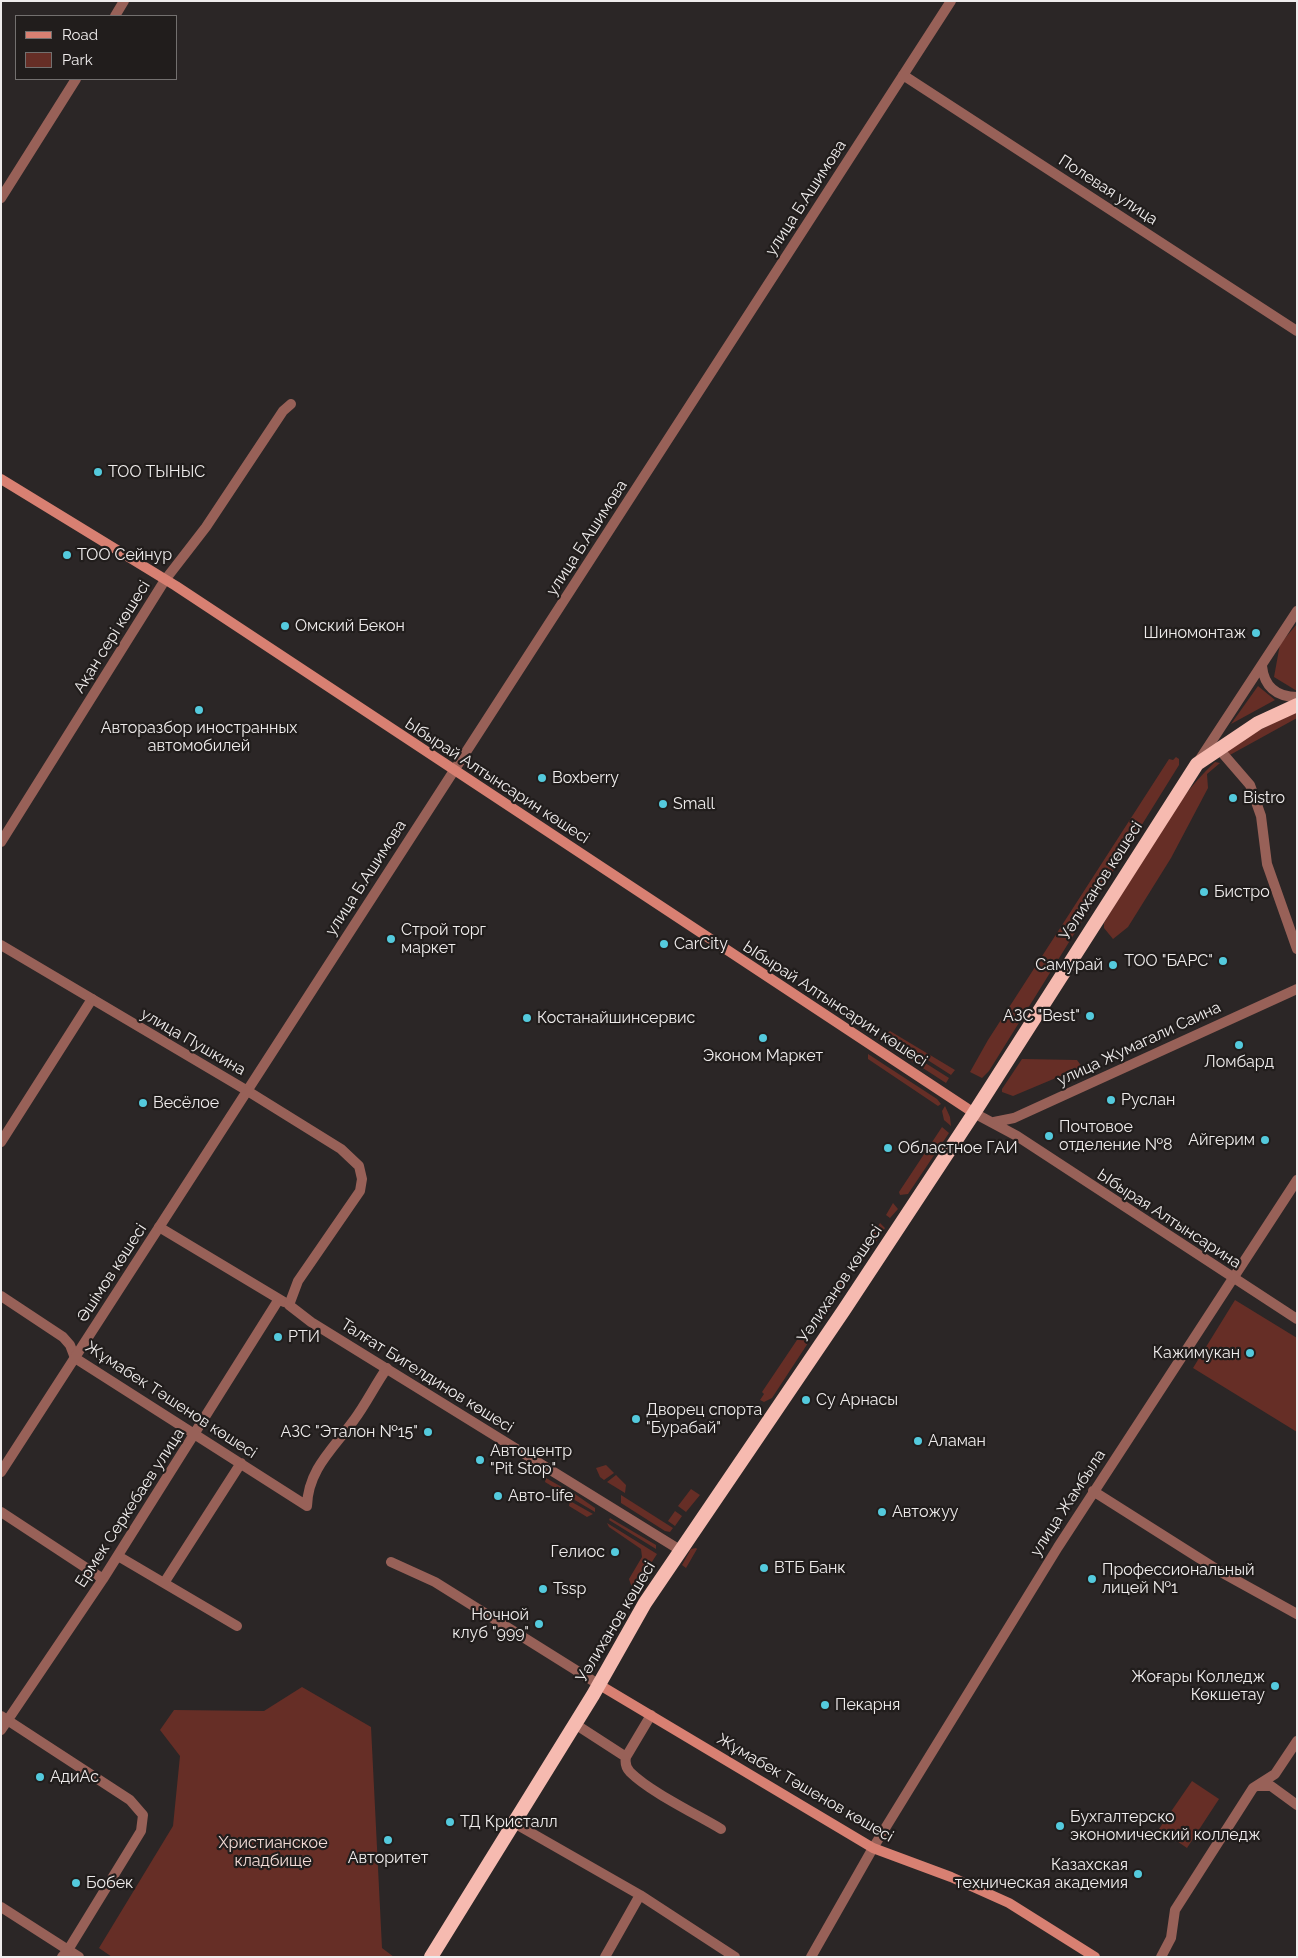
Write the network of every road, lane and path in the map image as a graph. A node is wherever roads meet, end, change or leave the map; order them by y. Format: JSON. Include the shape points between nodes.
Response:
{"nodes":[{"id":1,"x":124,"y":1,"type":"edge"},
{"id":2,"x":950,"y":1,"type":"edge"},
{"id":3,"x":116,"y":15,"type":"edge"},
{"id":4,"x":902,"y":76,"type":"junction"},
{"id":5,"x":75,"y":80,"type":"edge"},
{"id":6,"x":1,"y":198,"type":"edge"},
{"id":7,"x":1297,"y":331,"type":"edge"},
{"id":8,"x":291,"y":404,"type":"dead end"},
{"id":9,"x":1,"y":480,"type":"edge"},
{"id":10,"x":166,"y":580,"type":"junction"},
{"id":11,"x":1297,"y":611,"type":"edge"},
{"id":12,"x":1262,"y":666,"type":"junction"},
{"id":13,"x":1297,"y":697,"type":"edge"},
{"id":14,"x":1297,"y":704,"type":"edge"},
{"id":15,"x":1218,"y":748,"type":"junction"},
{"id":16,"x":1197,"y":764,"type":"junction"},
{"id":17,"x":454,"y":771,"type":"junction"},
{"id":18,"x":1,"y":842,"type":"edge"},
{"id":19,"x":1,"y":946,"type":"edge"},
{"id":20,"x":1297,"y":949,"type":"edge"},
{"id":21,"x":1297,"y":989,"type":"edge"},
{"id":22,"x":92,"y":1000,"type":"junction"},
{"id":23,"x":246,"y":1090,"type":"junction"},
{"id":24,"x":974,"y":1112,"type":"junction"},
{"id":25,"x":994,"y":1122,"type":"junction"},
{"id":26,"x":2,"y":1139,"type":"edge"},
{"id":27,"x":1297,"y":1180,"type":"edge"},
{"id":28,"x":159,"y":1227,"type":"junction"},
{"id":29,"x":1232,"y":1278,"type":"junction"},
{"id":30,"x":1,"y":1296,"type":"edge"},
{"id":31,"x":279,"y":1299,"type":"junction"},
{"id":32,"x":289,"y":1305,"type":"junction"},
{"id":33,"x":1297,"y":1319,"type":"edge"},
{"id":34,"x":75,"y":1358,"type":"junction"},
{"id":35,"x":387,"y":1368,"type":"junction"},
{"id":36,"x":196,"y":1434,"type":"junction"},
{"id":37,"x":242,"y":1463,"type":"junction"},
{"id":38,"x":1,"y":1472,"type":"edge"},
{"id":39,"x":1093,"y":1491,"type":"junction"},
{"id":40,"x":1,"y":1512,"type":"edge"},
{"id":41,"x":680,"y":1550,"type":"junction"},
{"id":42,"x":118,"y":1556,"type":"junction"},
{"id":43,"x":391,"y":1562,"type":"dead end"},
{"id":44,"x":103,"y":1579,"type":"junction"},
{"id":45,"x":164,"y":1583,"type":"junction"},
{"id":46,"x":1297,"y":1614,"type":"edge"},
{"id":47,"x":237,"y":1626,"type":"dead end"},
{"id":48,"x":598,"y":1684,"type":"junction"},
{"id":49,"x":651,"y":1715,"type":"junction"},
{"id":50,"x":4,"y":1719,"type":"edge"},
{"id":51,"x":575,"y":1724,"type":"junction"},
{"id":52,"x":1,"y":1730,"type":"edge"},
{"id":53,"x":1297,"y":1741,"type":"edge"},
{"id":54,"x":626,"y":1757,"type":"junction"},
{"id":55,"x":1253,"y":1788,"type":"junction"},
{"id":56,"x":1297,"y":1805,"type":"edge"},
{"id":57,"x":514,"y":1823,"type":"junction"},
{"id":58,"x":722,"y":1829,"type":"dead end"},
{"id":59,"x":873,"y":1848,"type":"junction"},
{"id":60,"x":640,"y":1895,"type":"junction"},
{"id":61,"x":1,"y":1908,"type":"edge"},
{"id":62,"x":65,"y":1953,"type":"edge"},
{"id":63,"x":78,"y":1957,"type":"edge"},
{"id":64,"x":426,"y":1957,"type":"edge"},
{"id":65,"x":431,"y":1957,"type":"edge"},
{"id":66,"x":605,"y":1957,"type":"edge"},
{"id":67,"x":735,"y":1957,"type":"edge"},
{"id":68,"x":812,"y":1957,"type":"edge"},
{"id":69,"x":1095,"y":1957,"type":"edge"},
{"id":70,"x":1161,"y":1957,"type":"edge"}],
"edges":[{"from":1,"to":3,"type":"street"},
{"from":2,"to":4,"type":"street","name":"улица Б.Ашимова"},
{"from":4,"to":7,"type":"street","name":"Полевая улица"},
{"from":4,"to":17,"type":"street","name":"улица Б.Ашимова"},
{"from":5,"to":6,"type":"street"},
{"from":8,"to":10,"type":"street","name":"Ақан сері көшесі"},
{"from":9,"to":10,"type":"main road","name":"Ыбырай Алтынсарин көшесі"},
{"from":10,"to":17,"type":"main road","name":"Ыбырай Алтынсарин көшесі"},
{"from":10,"to":18,"type":"street","name":"Ақан сері көшесі"},
{"from":11,"to":12,"type":"street","name":"Уәлиханов көшесі"},
{"from":12,"to":13,"type":"street","via":[[1265,681],[1271,689],[1288,697]]},
{"from":12,"to":16,"type":"street","name":"Уәлиханов көшесі"},
{"from":14,"to":15,"type":"highway","name":"Уәлиханов көшесі"},
{"from":15,"to":16,"type":"highway","name":"Уәлиханов көшесі"},
{"from":15,"to":20,"type":"street","via":[[1250,785],[1261,816],[1267,864]]},
{"from":16,"to":24,"type":"highway","name":"Уәлиханов көшесі"},
{"from":17,"to":23,"type":"street","name":"улица Б.Ашимова"},
{"from":17,"to":24,"type":"main road","name":"Ыбырай Алтынсарин көшесі"},
{"from":19,"to":22,"type":"street","name":"улица Пушкина"},
{"from":21,"to":25,"type":"street","name":"улица Жумагали Саина","via":[[1014,1118]]},
{"from":22,"to":23,"type":"street","name":"улица Пушкина"},
{"from":22,"to":26,"type":"street"},
{"from":23,"to":28,"type":"street","name":"Әшімов көшесі"},
{"from":23,"to":32,"type":"street","name":"улица Пушкина","via":[[350,1156],[362,1173],[362,1186],[357,1196],[298,1282]]},
{"from":24,"to":25,"type":"street","name":"Ыбырая Алтынсарина"},
{"from":24,"to":41,"type":"highway","name":"Уәлиханов көшесі"},
{"from":25,"to":29,"type":"street","name":"Ыбырая Алтынсарина"},
{"from":27,"to":29,"type":"street","name":"улица Жамбыла"},
{"from":28,"to":31,"type":"street","name":"Талғат Бигелдинов көшесі"},
{"from":28,"to":34,"type":"street","name":"Әшімов көшесі"},
{"from":29,"to":33,"type":"street","name":"Ыбырая Алтынсарина"},
{"from":29,"to":39,"type":"street","name":"улица Жамбыла"},
{"from":30,"to":34,"type":"street","name":"Жұмабек Тәшенов көшесі","via":[[63,1337]]},
{"from":31,"to":32,"type":"street","name":"Талғат Бигелдинов көшесі"},
{"from":31,"to":36,"type":"street","name":"Ермек Серкебаев улица"},
{"from":32,"to":35,"type":"street","name":"Талғат Бигелдинов көшесі"},
{"from":34,"to":36,"type":"street","name":"Жұмабек Тәшенов көшесі"},
{"from":34,"to":38,"type":"street","name":"Әшімов көшесі"},
{"from":35,"to":37,"type":"street","name":"Жұмабек Тәшенов көшесі","via":[[355,1419],[316,1470],[309,1486],[307,1506]]},
{"from":35,"to":41,"type":"street","name":"Талғат Бигелдинов көшесі"},
{"from":36,"to":37,"type":"street","name":"Жұмабек Тәшенов көшесі"},
{"from":36,"to":42,"type":"street","name":"Ермек Серкебаев улица"},
{"from":37,"to":45,"type":"street"},
{"from":39,"to":46,"type":"street","via":[[1207,1563]]},
{"from":39,"to":59,"type":"street","name":"улица Жамбыла"},
{"from":40,"to":44,"type":"street"},
{"from":41,"to":48,"type":"highway","name":"Уәлиханов көшесі"},
{"from":42,"to":44,"type":"street","name":"Ермек Серкебаев улица"},
{"from":42,"to":45,"type":"street"},
{"from":43,"to":48,"type":"street","via":[[435,1582]]},
{"from":44,"to":50,"type":"street","name":"Ермек Серкебаев улица"},
{"from":45,"to":47,"type":"street"},
{"from":48,"to":49,"type":"main road","name":"Жұмабек Тәшенов көшесі"},
{"from":48,"to":51,"type":"highway","name":"Уәлиханов көшесі"},
{"from":48,"to":64,"type":"highway"},
{"from":49,"to":54,"type":"street"},
{"from":49,"to":59,"type":"main road","name":"Жұмабек Тәшенов көшесі"},
{"from":50,"to":52,"type":"street","name":"Ермек Серкебаев улица"},
{"from":50,"to":62,"type":"street","via":[[130,1800],[140,1809],[143,1820],[141,1831]]},
{"from":51,"to":54,"type":"street"},
{"from":51,"to":57,"type":"highway","name":"Уәлиханов көшесі"},
{"from":53,"to":55,"type":"street","via":[[1275,1774]]},
{"from":54,"to":58,"type":"street","via":[[629,1771]]},
{"from":55,"to":56,"type":"street","via":[[1271,1786]]},
{"from":55,"to":70,"type":"street","via":[[1176,1910],[1171,1938]]},
{"from":57,"to":60,"type":"street"},
{"from":57,"to":65,"type":"highway","name":"Уәлиханов көшесі"},
{"from":59,"to":68,"type":"street","name":"улица Жамбыла"},
{"from":59,"to":69,"type":"main road","name":"Жұмабек Тәшенов көшесі","via":[[952,1876],[1009,1903]]},
{"from":60,"to":66,"type":"street"},
{"from":60,"to":67,"type":"street"},
{"from":61,"to":62,"type":"street"},
{"from":62,"to":63,"type":"street"}]}
